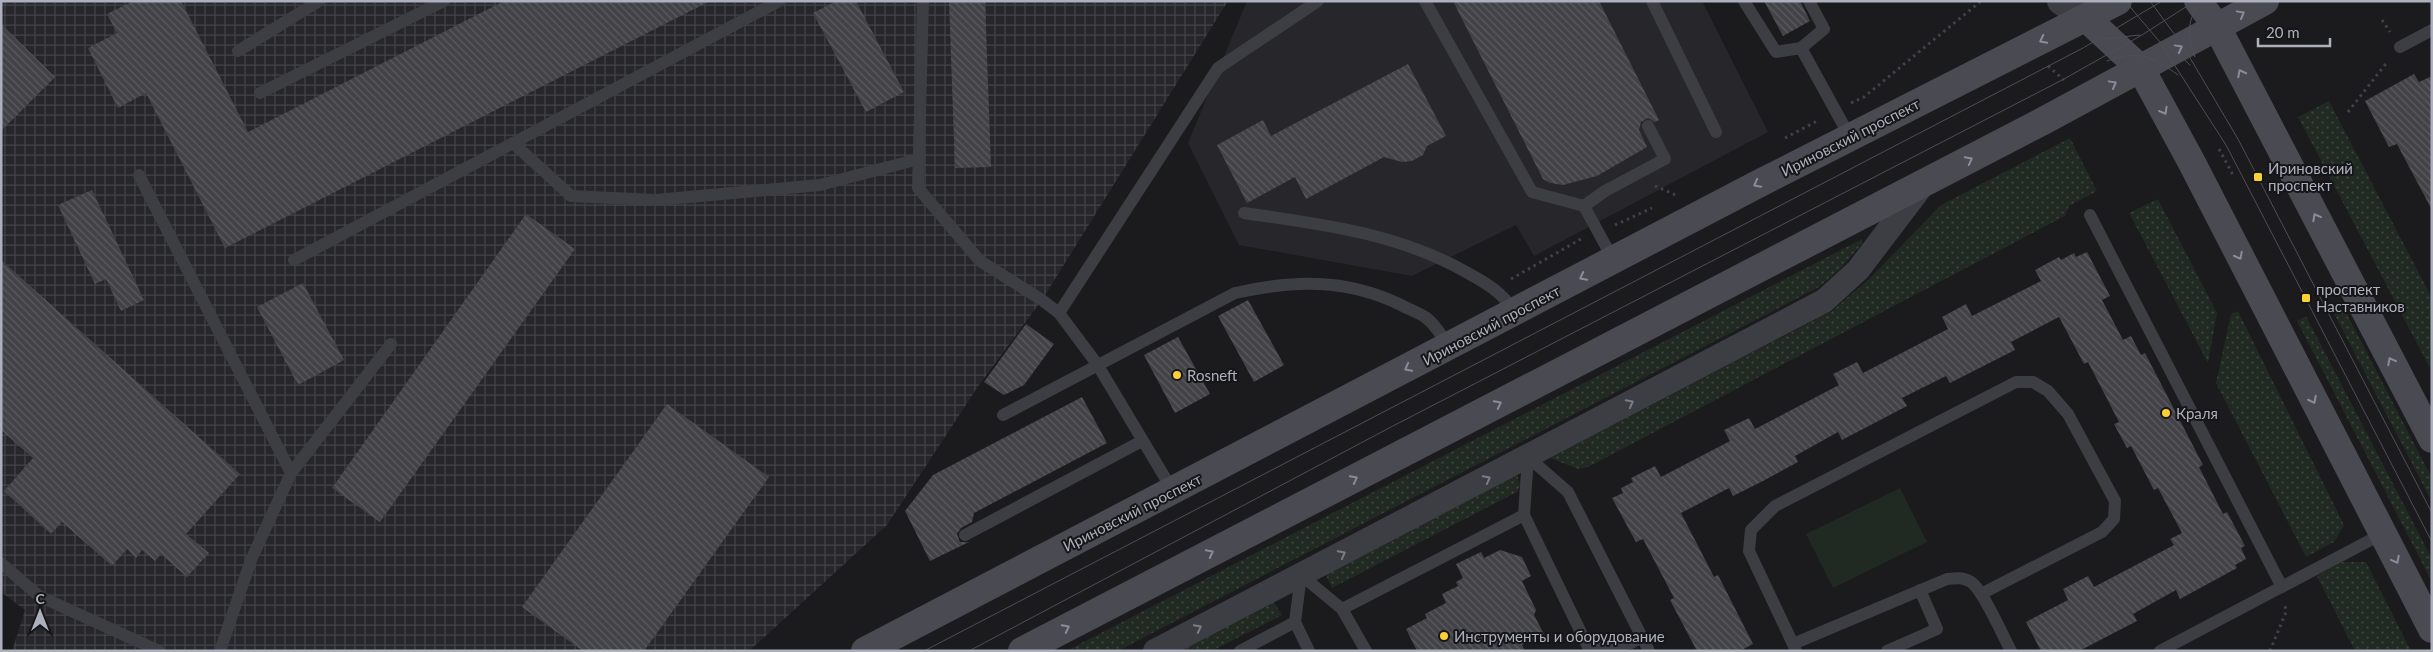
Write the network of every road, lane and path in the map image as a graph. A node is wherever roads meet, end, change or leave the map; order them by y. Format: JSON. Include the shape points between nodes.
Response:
{"nodes":[{"id":1,"x":319,"y":1,"type":"edge"},
{"id":2,"x":444,"y":1,"type":"edge"},
{"id":3,"x":780,"y":1,"type":"edge"},
{"id":4,"x":922,"y":1,"type":"edge"},
{"id":5,"x":1318,"y":1,"type":"edge"},
{"id":6,"x":1425,"y":1,"type":"edge"},
{"id":7,"x":1652,"y":1,"type":"edge"},
{"id":8,"x":1744,"y":1,"type":"edge"},
{"id":9,"x":1809,"y":1,"type":"edge"},
{"id":10,"x":1981,"y":1,"type":"edge"},
{"id":11,"x":2062,"y":1,"type":"edge"},
{"id":12,"x":2118,"y":1,"type":"edge"},
{"id":13,"x":2198,"y":1,"type":"edge"},
{"id":14,"x":2264,"y":1,"type":"edge"},
{"id":15,"x":2086,"y":18,"type":"junction"},
{"id":16,"x":2217,"y":27,"type":"junction"},
{"id":17,"x":2432,"y":30,"type":"edge"},
{"id":18,"x":2400,"y":47,"type":"joint"},
{"id":19,"x":1802,"y":48,"type":"junction"},
{"id":20,"x":238,"y":51,"type":"dead end"},
{"id":21,"x":2044,"y":63,"type":"dead end"},
{"id":22,"x":2141,"y":69,"type":"junction"},
{"id":23,"x":2070,"y":84,"type":"dead end"},
{"id":24,"x":260,"y":93,"type":"dead end"},
{"id":25,"x":1836,"y":111,"type":"junction"},
{"id":26,"x":2348,"y":112,"type":"dead end"},
{"id":27,"x":1648,"y":126,"type":"dead end"},
{"id":28,"x":1716,"y":132,"type":"dead end"},
{"id":29,"x":1850,"y":137,"type":"junction"},
{"id":30,"x":513,"y":143,"type":"junction"},
{"id":31,"x":1777,"y":143,"type":"dead end"},
{"id":32,"x":2220,"y":149,"type":"dead end"},
{"id":33,"x":919,"y":159,"type":"junction"},
{"id":34,"x":139,"y":175,"type":"dead end"},
{"id":35,"x":1634,"y":176,"type":"junction"},
{"id":36,"x":2233,"y":176,"type":"dead end"},
{"id":37,"x":1926,"y":182,"type":"junction"},
{"id":38,"x":1685,"y":192,"type":"dead end"},
{"id":39,"x":1584,"y":206,"type":"junction"},
{"id":40,"x":1244,"y":213,"type":"dead end"},
{"id":41,"x":2090,"y":215,"type":"dead end"},
{"id":42,"x":294,"y":260,"type":"dead end"},
{"id":43,"x":1614,"y":261,"type":"junction"},
{"id":44,"x":1515,"y":312,"type":"junction"},
{"id":45,"x":1059,"y":314,"type":"junction"},
{"id":46,"x":391,"y":344,"type":"dead end"},
{"id":47,"x":1449,"y":347,"type":"junction"},
{"id":48,"x":1097,"y":364,"type":"junction"},
{"id":49,"x":1003,"y":415,"type":"dead end"},
{"id":50,"x":2432,"y":439,"type":"edge"},
{"id":51,"x":1142,"y":441,"type":"junction"},
{"id":52,"x":1528,"y":457,"type":"junction"},
{"id":53,"x":290,"y":473,"type":"junction"},
{"id":54,"x":1173,"y":491,"type":"junction"},
{"id":55,"x":1524,"y":515,"type":"junction"},
{"id":56,"x":2382,"y":534,"type":"junction"},
{"id":57,"x":966,"y":535,"type":"dead end"},
{"id":58,"x":1,"y":563,"type":"edge"},
{"id":59,"x":1301,"y":575,"type":"junction"},
{"id":60,"x":2282,"y":587,"type":"junction"},
{"id":61,"x":1920,"y":590,"type":"junction"},
{"id":62,"x":1981,"y":594,"type":"junction"},
{"id":63,"x":1342,"y":609,"type":"junction"},
{"id":64,"x":1295,"y":622,"type":"junction"},
{"id":65,"x":2432,"y":629,"type":"edge"},
{"id":66,"x":1642,"y":637,"type":"junction"},
{"id":67,"x":1795,"y":647,"type":"edge"},
{"id":68,"x":1590,"y":650,"type":"edge"},
{"id":69,"x":159,"y":651,"type":"edge"},
{"id":70,"x":220,"y":651,"type":"edge"},
{"id":71,"x":865,"y":651,"type":"edge"},
{"id":72,"x":1022,"y":651,"type":"edge"},
{"id":73,"x":1155,"y":651,"type":"edge"},
{"id":74,"x":1240,"y":651,"type":"edge"},
{"id":75,"x":1309,"y":651,"type":"edge"},
{"id":76,"x":1366,"y":651,"type":"edge"},
{"id":77,"x":1649,"y":651,"type":"edge"},
{"id":78,"x":1887,"y":651,"type":"edge"},
{"id":79,"x":2011,"y":651,"type":"edge"},
{"id":80,"x":2160,"y":651,"type":"edge"},
{"id":81,"x":2270,"y":651,"type":"edge"}],
"edges":[{"from":1,"to":20,"type":"lane"},
{"from":2,"to":24,"type":"lane"},
{"from":3,"to":30,"type":"lane"},
{"from":4,"to":33,"type":"lane"},
{"from":5,"to":45,"type":"lane","via":[[1218,68]]},
{"from":6,"to":39,"type":"lane","via":[[1532,192]]},
{"from":7,"to":28,"type":"lane"},
{"from":8,"to":19,"type":"lane","via":[[1776,52]]},
{"from":9,"to":19,"type":"lane","via":[[1824,29]]},
{"from":10,"to":25,"type":"path","via":[[1864,97]]},
{"from":11,"to":15,"type":"street"},
{"from":12,"to":15,"type":"main road","name":"Ириновский проспект"},
{"from":13,"to":16,"type":"main road"},
{"from":16,"to":14,"type":"main road","one_way":true},
{"from":15,"to":22,"type":"main road"},
{"from":15,"to":29,"type":"main road","name":"Ириновский проспект","one_way":true},
{"from":22,"to":16,"type":"main road","one_way":true},
{"from":50,"to":16,"type":"main road","one_way":true},
{"from":17,"to":18,"type":"lane"},
{"from":18,"to":26,"type":"path"},
{"from":19,"to":25,"type":"lane"},
{"from":21,"to":23,"type":"path"},
{"from":37,"to":22,"type":"main road","one_way":true},
{"from":22,"to":56,"type":"main road","one_way":true},
{"from":25,"to":29,"type":"lane"},
{"from":25,"to":31,"type":"path"},
{"from":27,"to":35,"type":"lane","via":[[1665,159]]},
{"from":29,"to":43,"type":"main road","name":"Ириновский проспект","one_way":true},
{"from":30,"to":33,"type":"lane","via":[[571,196],[656,200],[820,185]]},
{"from":30,"to":42,"type":"lane"},
{"from":32,"to":36,"type":"path"},
{"from":33,"to":45,"type":"lane","via":[[918,188],[980,261]]},
{"from":34,"to":53,"type":"lane"},
{"from":35,"to":38,"type":"path","via":[[1677,196]]},
{"from":35,"to":39,"type":"lane"},
{"from":52,"to":37,"type":"street","one_way":true,"via":[[1824,301],[1858,270]]},
{"from":72,"to":37,"type":"main road","one_way":true},
{"from":39,"to":43,"type":"lane"},
{"from":40,"to":44,"type":"lane","via":[[1383,237],[1439,256],[1495,288]]},
{"from":41,"to":60,"type":"lane"},
{"from":43,"to":44,"type":"main road","name":"Ириновский проспект","one_way":true},
{"from":44,"to":47,"type":"main road","name":"Ириновский проспект"},
{"from":45,"to":48,"type":"lane"},
{"from":46,"to":53,"type":"lane"},
{"from":47,"to":48,"type":"lane","via":[[1425,317],[1386,298],[1335,284],[1285,284],[1235,293]]},
{"from":47,"to":54,"type":"main road","name":"Ириновский проспект","one_way":true},
{"from":48,"to":49,"type":"lane"},
{"from":48,"to":51,"type":"lane"},
{"from":51,"to":54,"type":"lane"},
{"from":51,"to":57,"type":"lane"},
{"from":52,"to":55,"type":"lane"},
{"from":59,"to":52,"type":"street","one_way":true},
{"from":52,"to":66,"type":"lane","via":[[1568,492]]},
{"from":53,"to":70,"type":"lane","via":[[251,560]]},
{"from":54,"to":71,"type":"main road","name":"Ириновский проспект"},
{"from":55,"to":63,"type":"lane"},
{"from":55,"to":68,"type":"lane"},
{"from":56,"to":60,"type":"lane"},
{"from":56,"to":65,"type":"main road","one_way":true},
{"from":58,"to":69,"type":"lane","via":[[39,596]]},
{"from":59,"to":63,"type":"lane"},
{"from":59,"to":64,"type":"lane"},
{"from":73,"to":59,"type":"street","one_way":true},
{"from":60,"to":80,"type":"lane"},
{"from":60,"to":81,"type":"path","via":[[2286,612]]},
{"from":61,"to":62,"type":"lane","via":[[1960,578],[1972,582]]},
{"from":61,"to":67,"type":"lane"},
{"from":61,"to":78,"type":"lane","via":[[1937,629]]},
{"from":62,"to":67,"type":"lane","via":[[2102,532],[2114,519],[2115,502],[2068,414],[2048,391],[2033,382],[2016,382],[1775,506],[1751,530],[1749,551]]},
{"from":62,"to":79,"type":"lane"},
{"from":63,"to":76,"type":"lane"},
{"from":64,"to":74,"type":"lane"},
{"from":64,"to":75,"type":"lane"},
{"from":66,"to":68,"type":"lane","via":[[1632,643]]},
{"from":66,"to":77,"type":"lane"}]}
